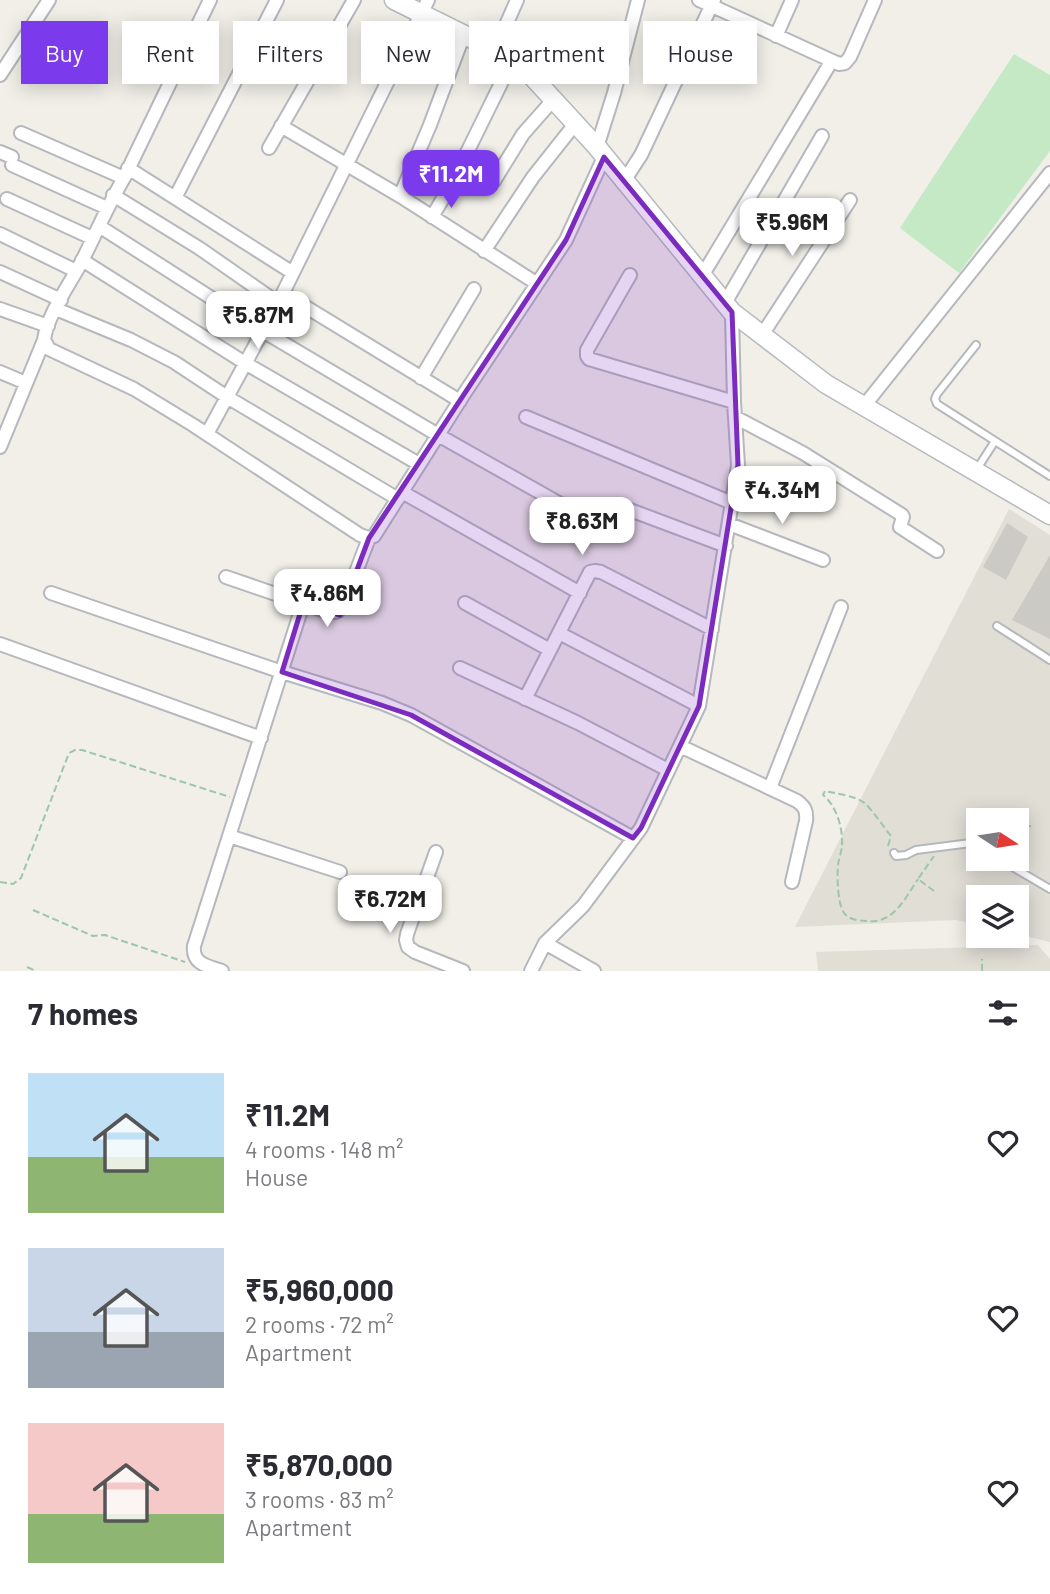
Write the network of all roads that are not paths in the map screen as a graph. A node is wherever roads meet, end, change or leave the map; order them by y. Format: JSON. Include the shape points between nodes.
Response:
{"nodes":[{"id":1,"x":49,"y":0,"type":"edge"},
{"id":2,"x":210,"y":0,"type":"edge"},
{"id":3,"x":277,"y":0,"type":"edge"},
{"id":4,"x":354,"y":0,"type":"edge"},
{"id":5,"x":394,"y":0,"type":"edge"},
{"id":6,"x":517,"y":0,"type":"edge"},
{"id":7,"x":638,"y":0,"type":"edge"},
{"id":8,"x":699,"y":0,"type":"edge"},
{"id":9,"x":792,"y":0,"type":"edge"},
{"id":10,"x":875,"y":0,"type":"edge"},
{"id":11,"x":713,"y":3,"type":"edge"},
{"id":12,"x":425,"y":7,"type":"edge"},
{"id":13,"x":508,"y":21,"type":"edge"},
{"id":14,"x":464,"y":34,"type":"junction"},
{"id":15,"x":775,"y":36,"type":"junction"},
{"id":16,"x":469,"y":37,"type":"edge"},
{"id":17,"x":831,"y":62,"type":"junction"},
{"id":18,"x":0,"y":75,"type":"edge"},
{"id":19,"x":501,"y":84,"type":"edge"},
{"id":20,"x":539,"y":84,"type":"edge"},
{"id":21,"x":553,"y":100,"type":"junction"},
{"id":22,"x":576,"y":124,"type":"junction"},
{"id":23,"x":281,"y":126,"type":"junction"},
{"id":24,"x":21,"y":133,"type":"dead end"},
{"id":25,"x":822,"y":136,"type":"dead end"},
{"id":26,"x":269,"y":148,"type":"dead end"},
{"id":27,"x":600,"y":152,"type":"junction"},
{"id":28,"x":8,"y":158,"type":"edge"},
{"id":29,"x":348,"y":165,"type":"junction"},
{"id":30,"x":126,"y":173,"type":"junction"},
{"id":31,"x":1050,"y":173,"type":"edge"},
{"id":32,"x":494,"y":181,"type":"dead end"},
{"id":33,"x":624,"y":181,"type":"junction"},
{"id":34,"x":113,"y":195,"type":"junction"},
{"id":35,"x":400,"y":196,"type":"junction"},
{"id":36,"x":174,"y":198,"type":"junction"},
{"id":37,"x":7,"y":199,"type":"dead end"},
{"id":38,"x":850,"y":200,"type":"dead end"},
{"id":39,"x":107,"y":208,"type":"junction"},
{"id":40,"x":432,"y":217,"type":"junction"},
{"id":41,"x":99,"y":226,"type":"junction"},
{"id":42,"x":0,"y":234,"type":"edge"},
{"id":43,"x":93,"y":239,"type":"junction"},
{"id":44,"x":485,"y":251,"type":"junction"},
{"id":45,"x":79,"y":266,"type":"junction"},
{"id":46,"x":0,"y":272,"type":"edge"},
{"id":47,"x":293,"y":273,"type":"junction"},
{"id":48,"x":629,"y":275,"type":"dead end"},
{"id":49,"x":702,"y":276,"type":"junction"},
{"id":50,"x":536,"y":284,"type":"junction"},
{"id":51,"x":474,"y":289,"type":"dead end"},
{"id":52,"x":280,"y":298,"type":"junction"},
{"id":53,"x":58,"y":304,"type":"junction"},
{"id":54,"x":729,"y":308,"type":"junction"},
{"id":55,"x":0,"y":309,"type":"edge"},
{"id":56,"x":48,"y":326,"type":"junction"},
{"id":57,"x":263,"y":331,"type":"junction"},
{"id":58,"x":762,"y":335,"type":"junction"},
{"id":59,"x":44,"y":340,"type":"junction"},
{"id":60,"x":976,"y":345,"type":"dead end"},
{"id":61,"x":245,"y":363,"type":"junction"},
{"id":62,"x":0,"y":372,"type":"edge"},
{"id":63,"x":421,"y":378,"type":"junction"},
{"id":64,"x":26,"y":383,"type":"junction"},
{"id":65,"x":227,"y":397,"type":"junction"},
{"id":66,"x":460,"y":401,"type":"junction"},
{"id":67,"x":734,"y":402,"type":"junction"},
{"id":68,"x":864,"y":406,"type":"junction"},
{"id":69,"x":526,"y":417,"type":"dead end"},
{"id":70,"x":735,"y":417,"type":"junction"},
{"id":71,"x":206,"y":434,"type":"junction"},
{"id":72,"x":438,"y":435,"type":"junction"},
{"id":73,"x":1,"y":440,"type":"edge"},
{"id":74,"x":995,"y":441,"type":"junction"},
{"id":75,"x":419,"y":464,"type":"junction"},
{"id":76,"x":975,"y":471,"type":"junction"},
{"id":77,"x":1050,"y":477,"type":"edge"},
{"id":78,"x":400,"y":495,"type":"junction"},
{"id":79,"x":732,"y":503,"type":"junction"},
{"id":80,"x":1050,"y":515,"type":"edge"},
{"id":81,"x":729,"y":524,"type":"junction"},
{"id":82,"x":369,"y":538,"type":"junction"},
{"id":83,"x":726,"y":546,"type":"junction"},
{"id":84,"x":937,"y":551,"type":"dead end"},
{"id":85,"x":823,"y":560,"type":"dead end"},
{"id":86,"x":226,"y":577,"type":"dead end"},
{"id":87,"x":51,"y":593,"type":"dead end"},
{"id":88,"x":580,"y":593,"type":"junction"},
{"id":89,"x":465,"y":603,"type":"dead end"},
{"id":90,"x":303,"y":604,"type":"junction"},
{"id":91,"x":841,"y":607,"type":"dead end"},
{"id":92,"x":997,"y":626,"type":"dead end"},
{"id":93,"x":712,"y":629,"type":"junction"},
{"id":94,"x":559,"y":633,"type":"junction"},
{"id":95,"x":0,"y":644,"type":"edge"},
{"id":96,"x":550,"y":650,"type":"junction"},
{"id":97,"x":1050,"y":660,"type":"edge"},
{"id":98,"x":460,"y":668,"type":"dead end"},
{"id":99,"x":282,"y":672,"type":"junction"},
{"id":100,"x":525,"y":699,"type":"junction"},
{"id":101,"x":699,"y":706,"type":"junction"},
{"id":102,"x":261,"y":738,"type":"junction"},
{"id":103,"x":680,"y":746,"type":"junction"},
{"id":104,"x":668,"y":770,"type":"junction"},
{"id":105,"x":770,"y":788,"type":"junction"},
{"id":106,"x":229,"y":836,"type":"junction"},
{"id":107,"x":634,"y":838,"type":"junction"},
{"id":108,"x":966,"y":844,"type":"edge"},
{"id":109,"x":436,"y":852,"type":"dead end"},
{"id":110,"x":894,"y":853,"type":"road end"},
{"id":111,"x":340,"y":872,"type":"dead end"},
{"id":112,"x":1022,"y":872,"type":"edge"},
{"id":113,"x":792,"y":882,"type":"dead end"},
{"id":114,"x":1050,"y":888,"type":"edge"},
{"id":115,"x":545,"y":943,"type":"junction"},
{"id":116,"x":222,"y":971,"type":"edge"},
{"id":117,"x":463,"y":971,"type":"edge"},
{"id":118,"x":531,"y":971,"type":"edge"},
{"id":119,"x":594,"y":971,"type":"edge"}],
"edges":[{"from":1,"to":18,"type":"street"},
{"from":2,"to":30,"type":"street"},
{"from":3,"to":36,"type":"street"},
{"from":4,"to":23,"type":"street"},
{"from":5,"to":12,"type":"street"},
{"from":6,"to":13,"type":"street"},
{"from":7,"to":27,"type":"street"},
{"from":8,"to":11,"type":"street"},
{"from":9,"to":15,"type":"street"},
{"from":10,"to":17,"type":"street","via":[[850,57],[845,63]]},
{"from":11,"to":15,"type":"street"},
{"from":11,"to":33,"type":"street"},
{"from":12,"to":14,"type":"street"},
{"from":12,"to":29,"type":"street"},
{"from":14,"to":16,"type":"street"},
{"from":14,"to":35,"type":"street"},
{"from":15,"to":17,"type":"street"},
{"from":17,"to":49,"type":"street"},
{"from":19,"to":40,"type":"street"},
{"from":20,"to":21,"type":"street"},
{"from":21,"to":22,"type":"street"},
{"from":21,"to":32,"type":"street","via":[[523,134]]},
{"from":22,"to":27,"type":"street"},
{"from":22,"to":44,"type":"street","via":[[533,177]]},
{"from":23,"to":26,"type":"street"},
{"from":23,"to":29,"type":"street"},
{"from":24,"to":30,"type":"street"},
{"from":25,"to":54,"type":"street"},
{"from":27,"to":33,"type":"street"},
{"from":27,"to":50,"type":"street","via":[[566,240]]},
{"from":28,"to":39,"type":"street"},
{"from":29,"to":35,"type":"street"},
{"from":29,"to":47,"type":"street"},
{"from":30,"to":34,"type":"street"},
{"from":30,"to":36,"type":"street"},
{"from":31,"to":68,"type":"street"},
{"from":33,"to":49,"type":"street"},
{"from":34,"to":39,"type":"street"},
{"from":34,"to":52,"type":"street"},
{"from":35,"to":40,"type":"street"},
{"from":36,"to":47,"type":"street"},
{"from":37,"to":43,"type":"street"},
{"from":38,"to":58,"type":"street"},
{"from":39,"to":41,"type":"street"},
{"from":40,"to":44,"type":"street"},
{"from":41,"to":43,"type":"street"},
{"from":41,"to":57,"type":"street"},
{"from":42,"to":45,"type":"street"},
{"from":43,"to":45,"type":"street"},
{"from":44,"to":50,"type":"street"},
{"from":45,"to":53,"type":"street"},
{"from":45,"to":61,"type":"street"},
{"from":46,"to":53,"type":"street"},
{"from":47,"to":52,"type":"street"},
{"from":48,"to":67,"type":"street","via":[[587,350],[589,359]]},
{"from":49,"to":54,"type":"street"},
{"from":50,"to":66,"type":"street"},
{"from":51,"to":63,"type":"street"},
{"from":52,"to":57,"type":"street"},
{"from":52,"to":63,"type":"street"},
{"from":53,"to":56,"type":"street"},
{"from":53,"to":65,"type":"street","via":[[174,362]]},
{"from":54,"to":58,"type":"street"},
{"from":54,"to":67,"type":"street"},
{"from":55,"to":56,"type":"street"},
{"from":56,"to":59,"type":"street"},
{"from":57,"to":61,"type":"street"},
{"from":57,"to":72,"type":"street"},
{"from":58,"to":68,"type":"street","via":[[826,384]]},
{"from":59,"to":64,"type":"street"},
{"from":59,"to":71,"type":"street","via":[[49,349],[134,388]]},
{"from":60,"to":74,"type":"lane","via":[[935,399]]},
{"from":61,"to":65,"type":"street"},
{"from":61,"to":75,"type":"street"},
{"from":62,"to":64,"type":"street"},
{"from":63,"to":66,"type":"street"},
{"from":64,"to":73,"type":"street"},
{"from":65,"to":71,"type":"street"},
{"from":65,"to":78,"type":"street"},
{"from":66,"to":72,"type":"street"},
{"from":67,"to":70,"type":"street"},
{"from":68,"to":76,"type":"street"},
{"from":69,"to":79,"type":"street"},
{"from":70,"to":79,"type":"street","via":[[738,465]]},
{"from":70,"to":84,"type":"street","via":[[902,515],[900,527]]},
{"from":71,"to":82,"type":"street"},
{"from":72,"to":75,"type":"street"},
{"from":72,"to":83,"type":"street","via":[[578,514],[588,517],[619,508],[630,510]]},
{"from":74,"to":76,"type":"lane"},
{"from":74,"to":77,"type":"lane"},
{"from":75,"to":78,"type":"street"},
{"from":76,"to":80,"type":"street"},
{"from":78,"to":82,"type":"street"},
{"from":78,"to":88,"type":"street"},
{"from":79,"to":81,"type":"street"},
{"from":81,"to":83,"type":"street"},
{"from":81,"to":85,"type":"street"},
{"from":82,"to":90,"type":"street","via":[[339,611]]},
{"from":83,"to":93,"type":"street"},
{"from":86,"to":90,"type":"street"},
{"from":87,"to":99,"type":"street"},
{"from":88,"to":93,"type":"street","via":[[590,572],[601,572]]},
{"from":88,"to":94,"type":"street"},
{"from":89,"to":96,"type":"street"},
{"from":90,"to":99,"type":"street"},
{"from":91,"to":105,"type":"street"},
{"from":92,"to":97,"type":"lane"},
{"from":93,"to":101,"type":"street"},
{"from":94,"to":96,"type":"street"},
{"from":94,"to":101,"type":"street"},
{"from":95,"to":102,"type":"street"},
{"from":96,"to":100,"type":"street"},
{"from":98,"to":100,"type":"street"},
{"from":99,"to":102,"type":"street"},
{"from":99,"to":107,"type":"street","via":[[411,715]]},
{"from":100,"to":104,"type":"street"},
{"from":101,"to":103,"type":"street"},
{"from":102,"to":106,"type":"street"},
{"from":103,"to":104,"type":"street"},
{"from":103,"to":105,"type":"street"},
{"from":104,"to":107,"type":"street"},
{"from":105,"to":113,"type":"street","via":[[797,801],[807,813]]},
{"from":106,"to":111,"type":"street"},
{"from":106,"to":116,"type":"street","via":[[193,954],[202,965]]},
{"from":107,"to":115,"type":"street","via":[[583,906]]},
{"from":108,"to":110,"type":"lane","via":[[906,855]]},
{"from":109,"to":117,"type":"street","via":[[406,940],[415,952]]},
{"from":112,"to":114,"type":"lane"},
{"from":115,"to":118,"type":"street"},
{"from":115,"to":119,"type":"street"}]}
